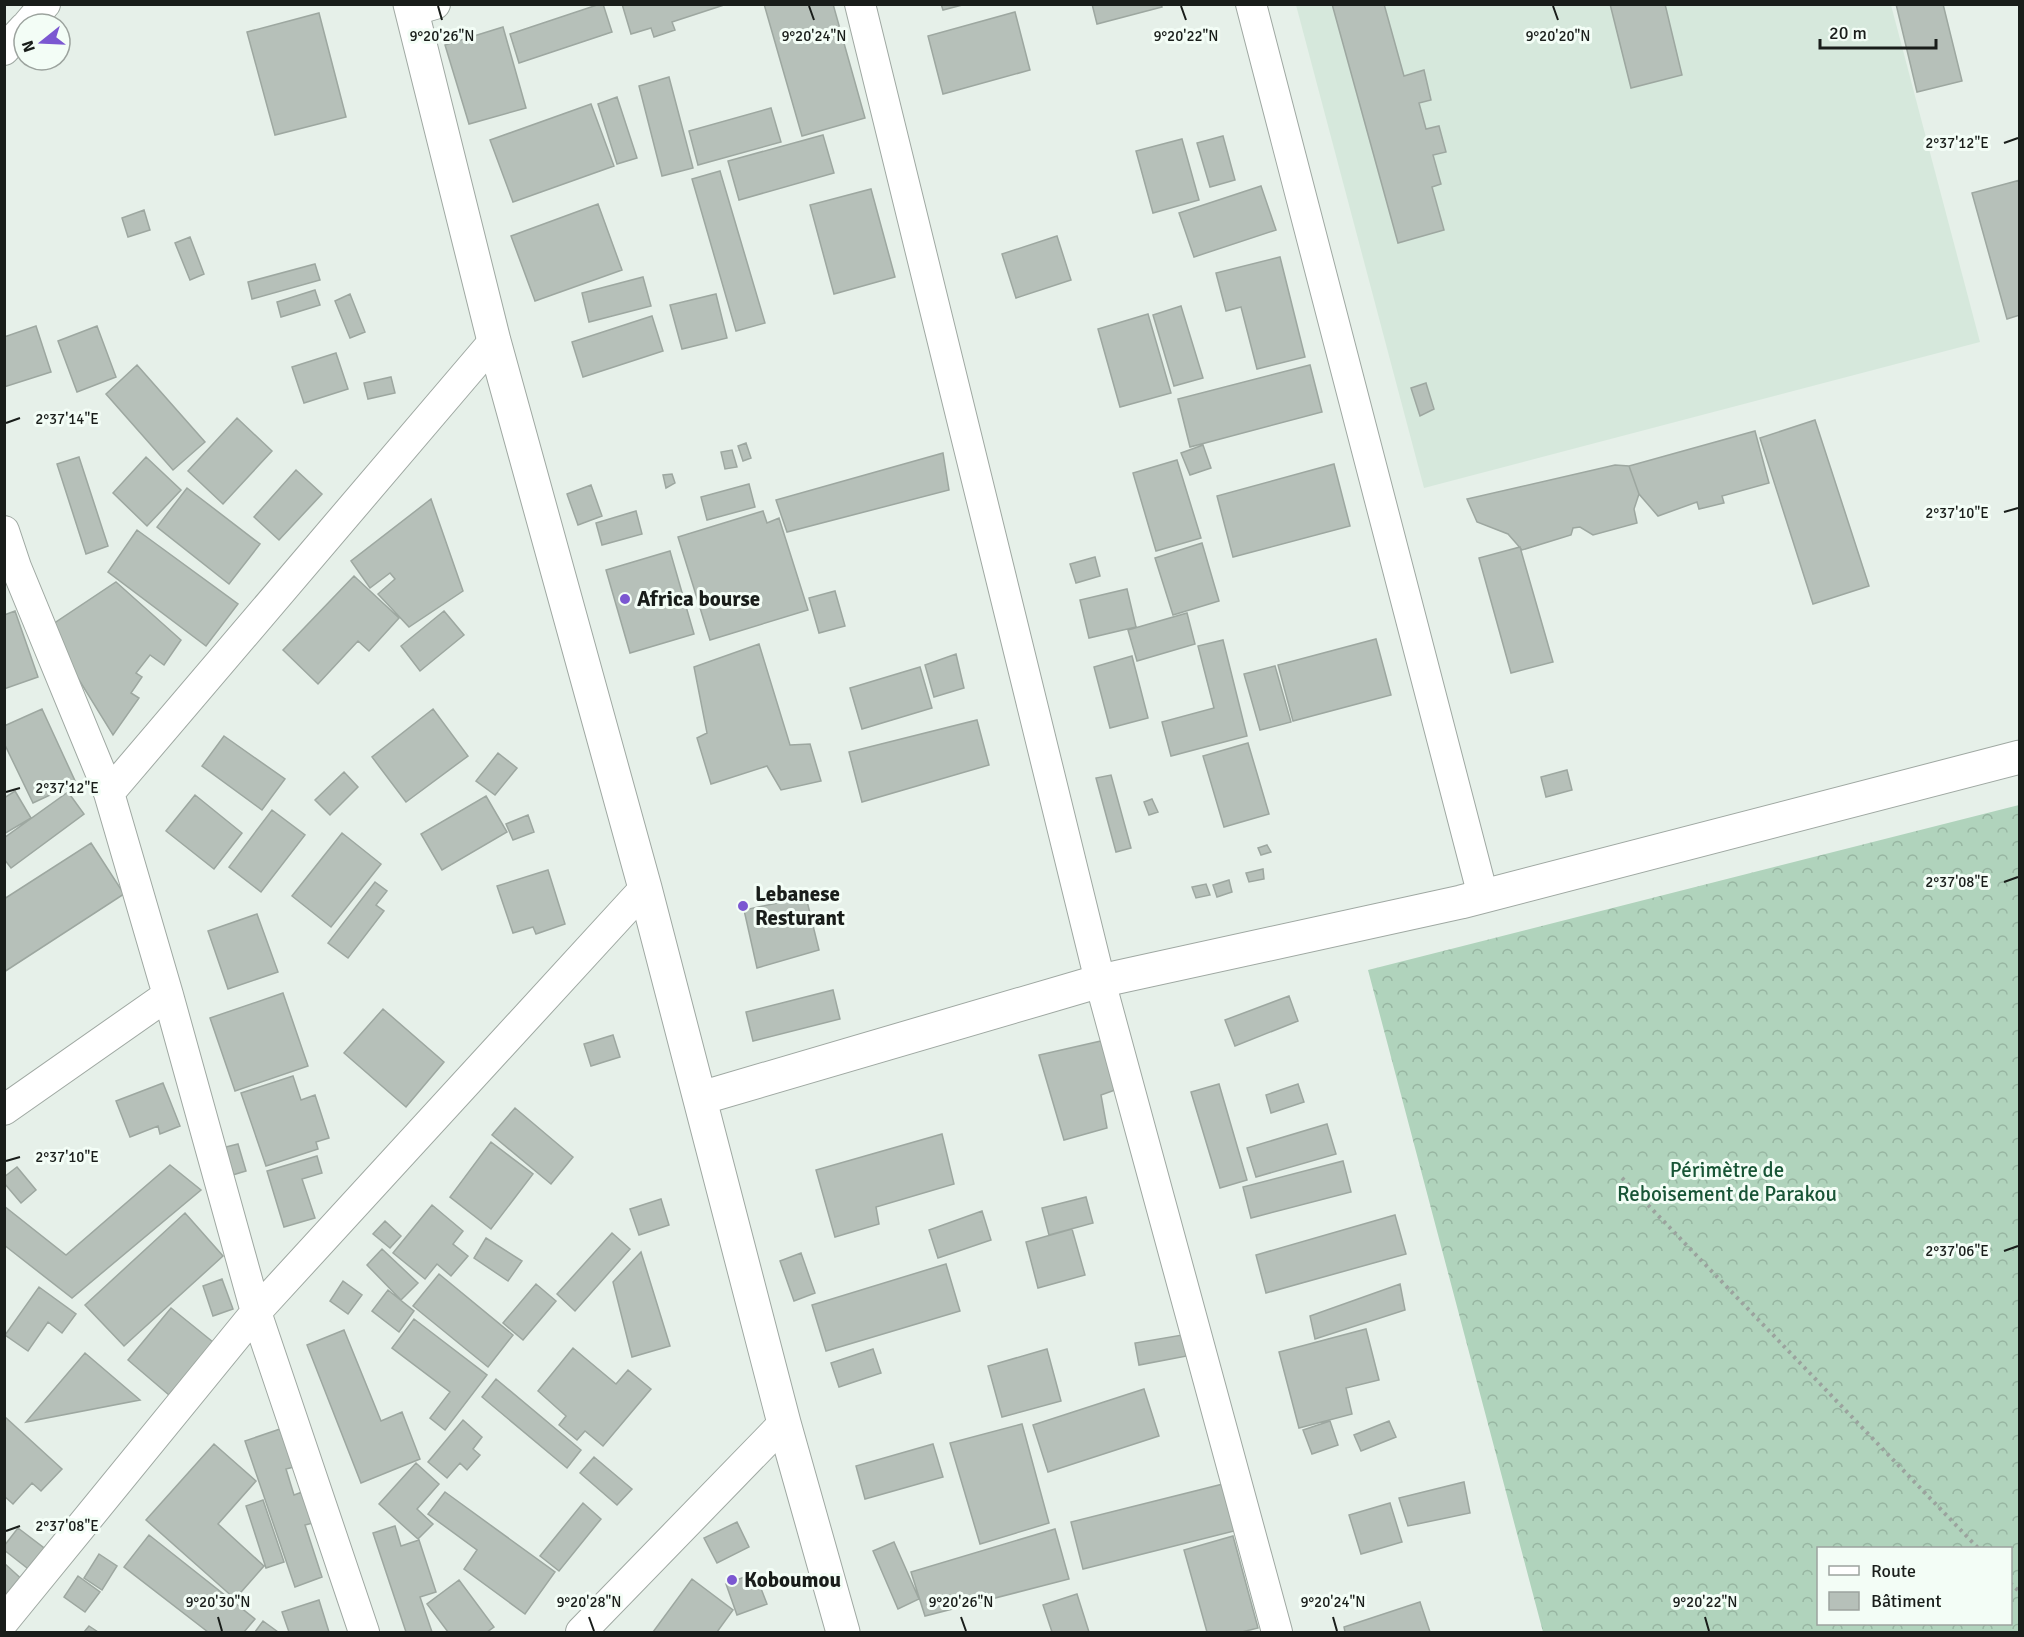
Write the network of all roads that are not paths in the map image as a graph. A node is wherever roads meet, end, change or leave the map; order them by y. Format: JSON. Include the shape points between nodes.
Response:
{"nodes":[{"id":1,"x":860,"y":4,"type":"edge"},
{"id":2,"x":1251,"y":4,"type":"edge"},
{"id":3,"x":419,"y":6,"type":"edge"},
{"id":4,"x":494,"y":341,"type":"junction"},
{"id":5,"x":4,"y":531,"type":"edge"},
{"id":6,"x":2019,"y":757,"type":"edge"},
{"id":7,"x":109,"y":793,"type":"junction"},
{"id":8,"x":645,"y":888,"type":"junction"},
{"id":9,"x":1483,"y":896,"type":"junction"},
{"id":10,"x":1100,"y":981,"type":"junction"},
{"id":11,"x":168,"y":995,"type":"junction"},
{"id":12,"x":701,"y":1098,"type":"junction"},
{"id":13,"x":4,"y":1110,"type":"edge"},
{"id":14,"x":256,"y":1312,"type":"junction"},
{"id":15,"x":784,"y":1424,"type":"junction"},
{"id":16,"x":4,"y":1622,"type":"edge"},
{"id":17,"x":364,"y":1632,"type":"edge"},
{"id":18,"x":581,"y":1632,"type":"edge"},
{"id":19,"x":843,"y":1632,"type":"edge"},
{"id":20,"x":1277,"y":1632,"type":"edge"}],
"edges":[{"from":1,"to":10,"type":"street"},
{"from":2,"to":9,"type":"street"},
{"from":3,"to":4,"type":"street"},
{"from":4,"to":7,"type":"street"},
{"from":4,"to":8,"type":"street"},
{"from":5,"to":7,"type":"street"},
{"from":6,"to":9,"type":"street"},
{"from":7,"to":11,"type":"street"},
{"from":8,"to":12,"type":"street"},
{"from":8,"to":14,"type":"street"},
{"from":9,"to":10,"type":"street"},
{"from":10,"to":12,"type":"street"},
{"from":10,"to":20,"type":"street"},
{"from":11,"to":13,"type":"street"},
{"from":11,"to":14,"type":"street"},
{"from":12,"to":15,"type":"street"},
{"from":14,"to":16,"type":"street"},
{"from":14,"to":17,"type":"street"},
{"from":15,"to":18,"type":"street"},
{"from":15,"to":19,"type":"street"}]}
